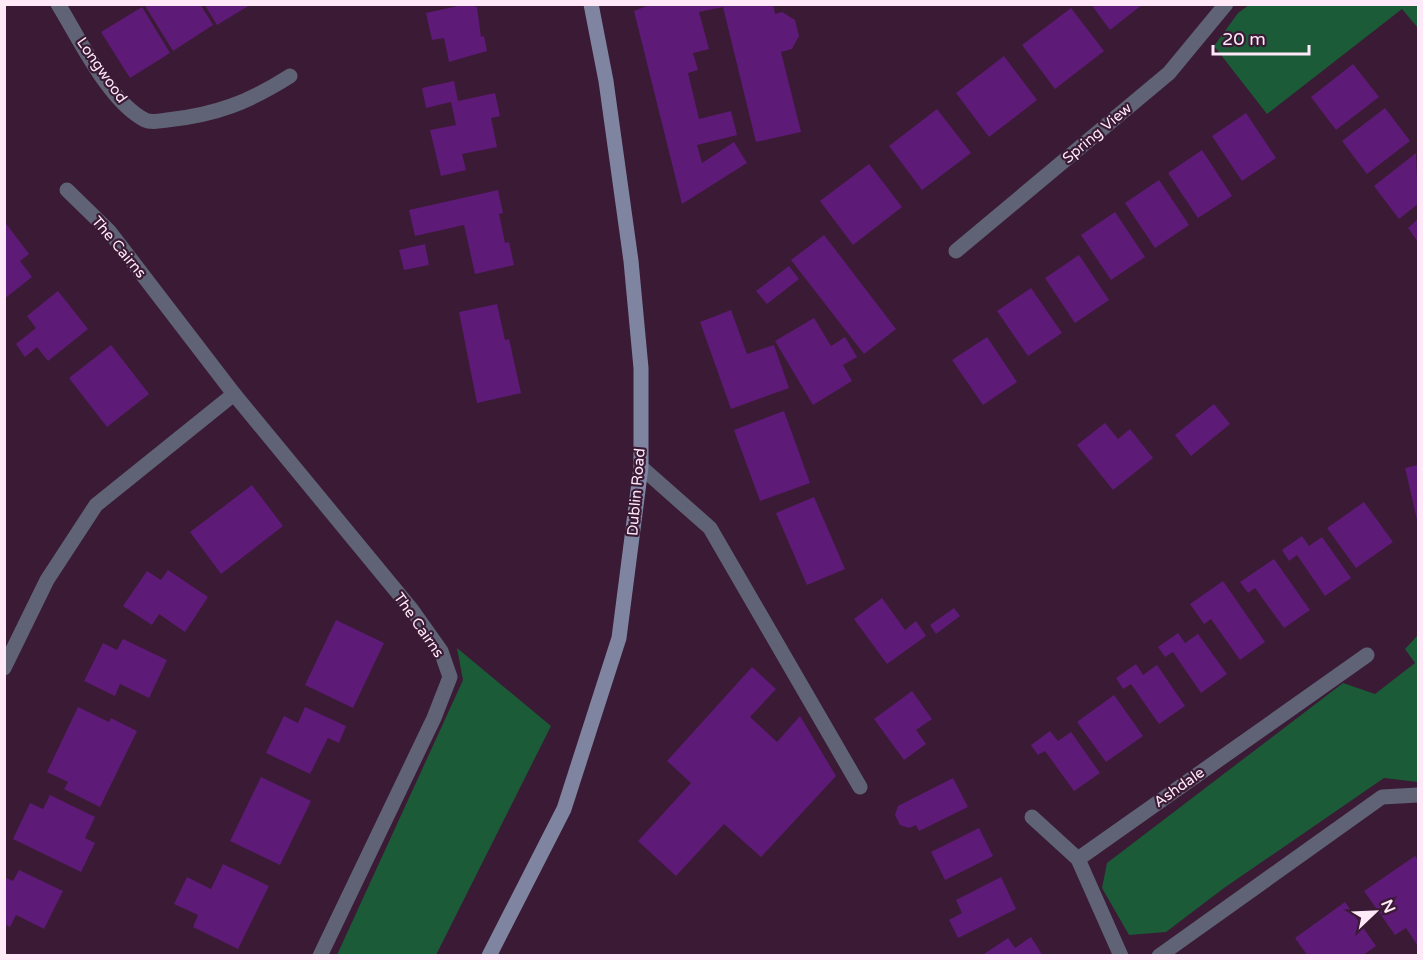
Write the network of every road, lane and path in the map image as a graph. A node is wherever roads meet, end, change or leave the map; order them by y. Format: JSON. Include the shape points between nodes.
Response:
{"nodes":[{"id":1,"x":58,"y":4,"type":"edge"},
{"id":2,"x":591,"y":4,"type":"edge"},
{"id":3,"x":1226,"y":4,"type":"edge"},
{"id":4,"x":290,"y":76,"type":"dead end"},
{"id":5,"x":67,"y":190,"type":"dead end"},
{"id":6,"x":956,"y":251,"type":"dead end"},
{"id":7,"x":234,"y":394,"type":"junction"},
{"id":8,"x":640,"y":467,"type":"junction"},
{"id":9,"x":1367,"y":655,"type":"dead end"},
{"id":10,"x":5,"y":664,"type":"edge"},
{"id":11,"x":860,"y":787,"type":"dead end"},
{"id":12,"x":1419,"y":795,"type":"edge"},
{"id":13,"x":1032,"y":817,"type":"dead end"},
{"id":14,"x":1078,"y":859,"type":"junction"},
{"id":15,"x":320,"y":956,"type":"edge"},
{"id":16,"x":489,"y":956,"type":"edge"},
{"id":17,"x":1121,"y":956,"type":"edge"},
{"id":18,"x":1159,"y":956,"type":"edge"}],
"edges":[{"from":1,"to":4,"type":"street","name":"Longwood","via":[[104,78],[130,111],[148,122],[204,116],[261,94]]},
{"from":2,"to":8,"type":"main road","name":"Dublin Road","via":[[631,261],[641,368]]},
{"from":3,"to":6,"type":"street","name":"Spring View","via":[[1169,73]]},
{"from":5,"to":7,"type":"street","name":"The Cairns","via":[[109,231]]},
{"from":7,"to":10,"type":"street","via":[[96,505],[47,580]]},
{"from":7,"to":15,"type":"street","name":"The Cairns","via":[[412,610],[441,651],[450,677]]},
{"from":8,"to":11,"type":"street","via":[[710,528]]},
{"from":8,"to":16,"type":"main road","name":"Dublin Road","via":[[619,638],[564,809]]},
{"from":9,"to":14,"type":"street","name":"Ashdale"},
{"from":12,"to":18,"type":"street","via":[[1382,797]]},
{"from":13,"to":14,"type":"street"},
{"from":14,"to":17,"type":"street"}]}
